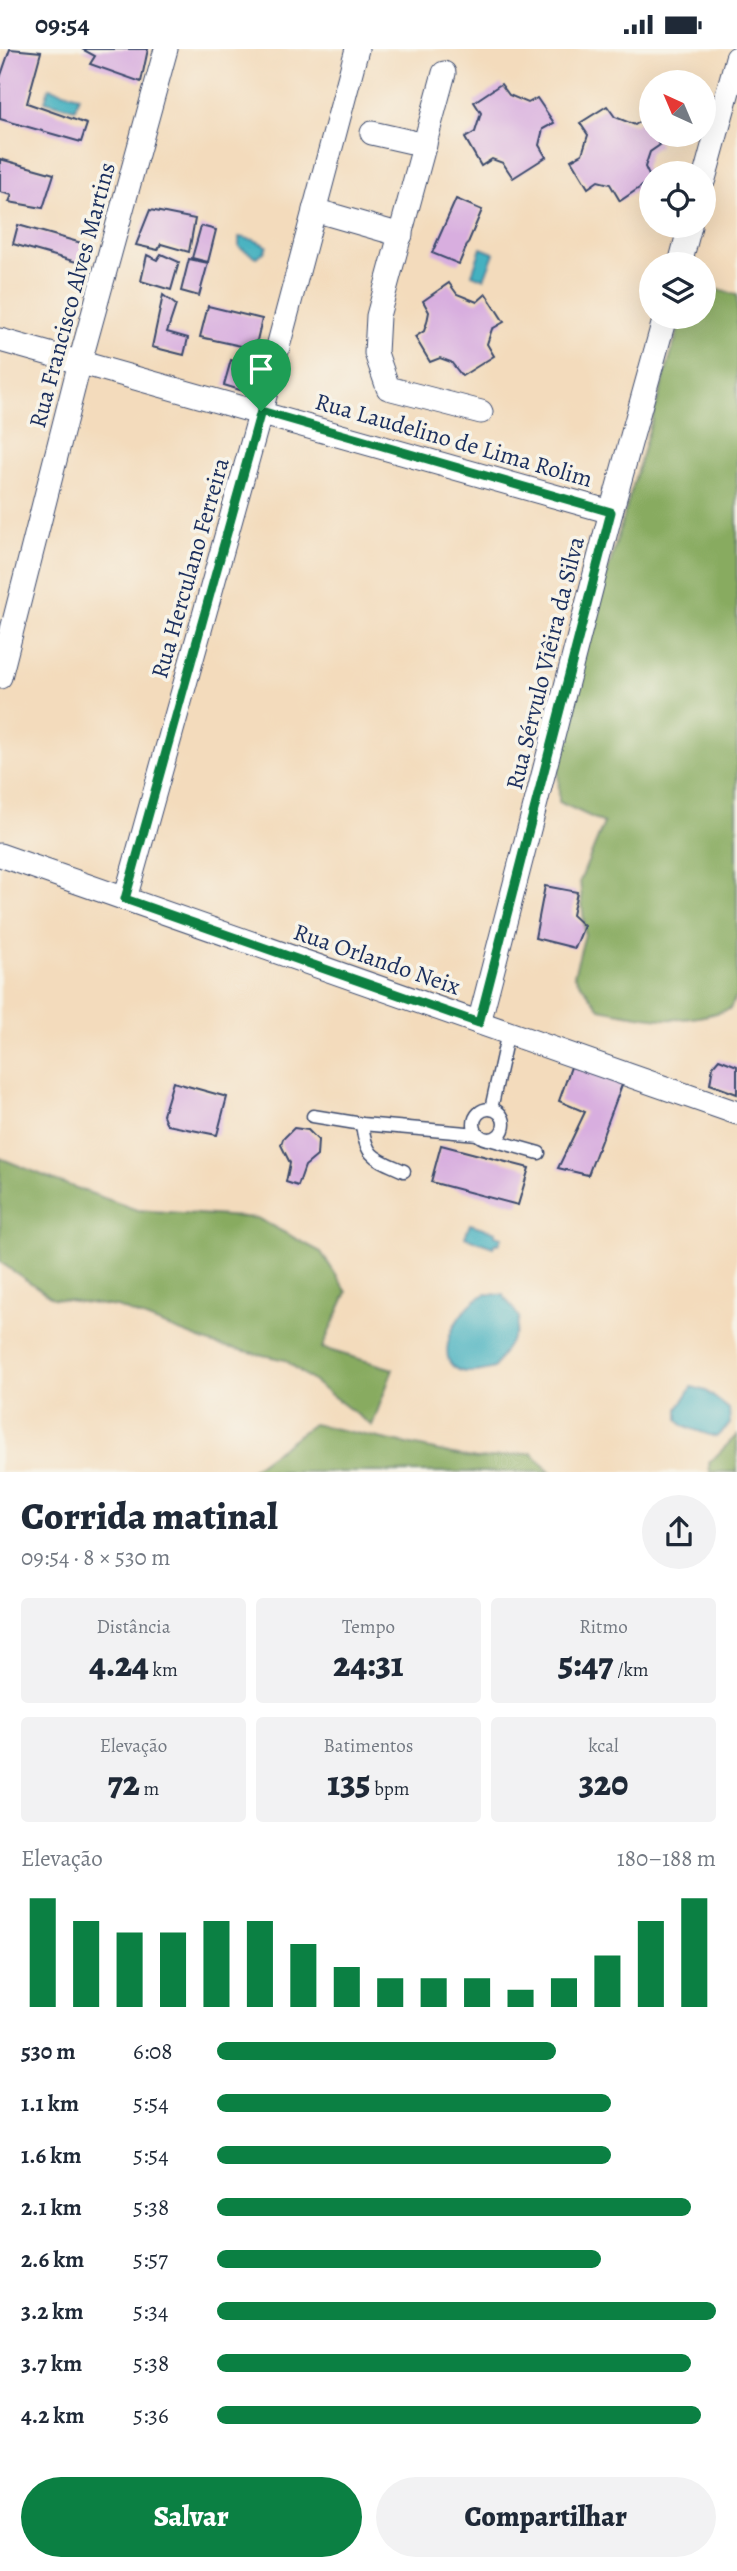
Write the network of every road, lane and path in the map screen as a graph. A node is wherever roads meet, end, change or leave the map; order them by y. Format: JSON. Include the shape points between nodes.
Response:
{"nodes":[{"id":1,"x":166,"y":49,"type":"edge"},
{"id":2,"x":357,"y":49,"type":"edge"},
{"id":3,"x":737,"y":58,"type":"edge"},
{"id":4,"x":444,"y":72,"type":"dead end"},
{"id":5,"x":372,"y":133,"type":"dead end"},
{"id":6,"x":425,"y":145,"type":"junction"},
{"id":7,"x":709,"y":161,"type":"edge"},
{"id":8,"x":314,"y":210,"type":"junction"},
{"id":9,"x":401,"y":235,"type":"junction"},
{"id":10,"x":662,"y":329,"type":"edge"},
{"id":11,"x":0,"y":339,"type":"edge"},
{"id":12,"x":80,"y":362,"type":"junction"},
{"id":13,"x":261,"y":411,"type":"junction"},
{"id":14,"x":481,"y":412,"type":"dead end"},
{"id":15,"x":611,"y":512,"type":"junction"},
{"id":16,"x":0,"y":677,"type":"edge"},
{"id":17,"x":0,"y":855,"type":"edge"},
{"id":18,"x":125,"y":899,"type":"junction"},
{"id":19,"x":479,"y":1023,"type":"junction"},
{"id":20,"x":508,"y":1033,"type":"junction"},
{"id":21,"x":491,"y":1109,"type":"junction"},
{"id":22,"x":737,"y":1112,"type":"edge"},
{"id":23,"x":313,"y":1116,"type":"dead end"},
{"id":24,"x":362,"y":1124,"type":"junction"},
{"id":25,"x":484,"y":1137,"type":"junction"},
{"id":26,"x":539,"y":1153,"type":"dead end"},
{"id":27,"x":404,"y":1171,"type":"dead end"}],
"edges":[{"from":1,"to":12,"type":"street","name":"Rua Francisco Alves Martins"},
{"from":2,"to":8,"type":"street","name":"Rua Herculano Ferreira"},
{"from":3,"to":7,"type":"street"},
{"from":4,"to":6,"type":"street"},
{"from":5,"to":6,"type":"street"},
{"from":6,"to":9,"type":"street"},
{"from":8,"to":9,"type":"street"},
{"from":8,"to":13,"type":"street","name":"Rua Herculano Ferreira"},
{"from":9,"to":14,"type":"street","via":[[378,316],[376,353],[388,388]]},
{"from":10,"to":15,"type":"street","name":"Rua Sérvulo Viêira da Silva"},
{"from":11,"to":12,"type":"street","name":"Rua Laudelino de Lima Rolim"},
{"from":12,"to":13,"type":"street","name":"Rua Laudelino de Lima Rolim"},
{"from":12,"to":16,"type":"street","name":"Rua Francisco Alves Martins"},
{"from":13,"to":15,"type":"street","name":"Rua Laudelino de Lima Rolim"},
{"from":13,"to":18,"type":"street","name":"Rua Herculano Ferreira"},
{"from":15,"to":19,"type":"street","name":"Rua Sérvulo Viêira da Silva"},
{"from":17,"to":18,"type":"street","name":"Rua Orlando Neix"},
{"from":18,"to":19,"type":"street","name":"Rua Orlando Neix"},
{"from":19,"to":20,"type":"street","name":"Rua Orlando Neix"},
{"from":20,"to":21,"type":"lane"},
{"from":20,"to":22,"type":"street","name":"Rua Orlando Neix"},
{"from":21,"to":25,"type":"lane","via":[[475,1117],[474,1126]]},
{"from":21,"to":25,"type":"lane","via":[[503,1118],[503,1127],[498,1135]]},
{"from":23,"to":24,"type":"lane"},
{"from":24,"to":25,"type":"lane"},
{"from":24,"to":27,"type":"lane","via":[[364,1144],[373,1158]]},
{"from":25,"to":26,"type":"lane"}]}
